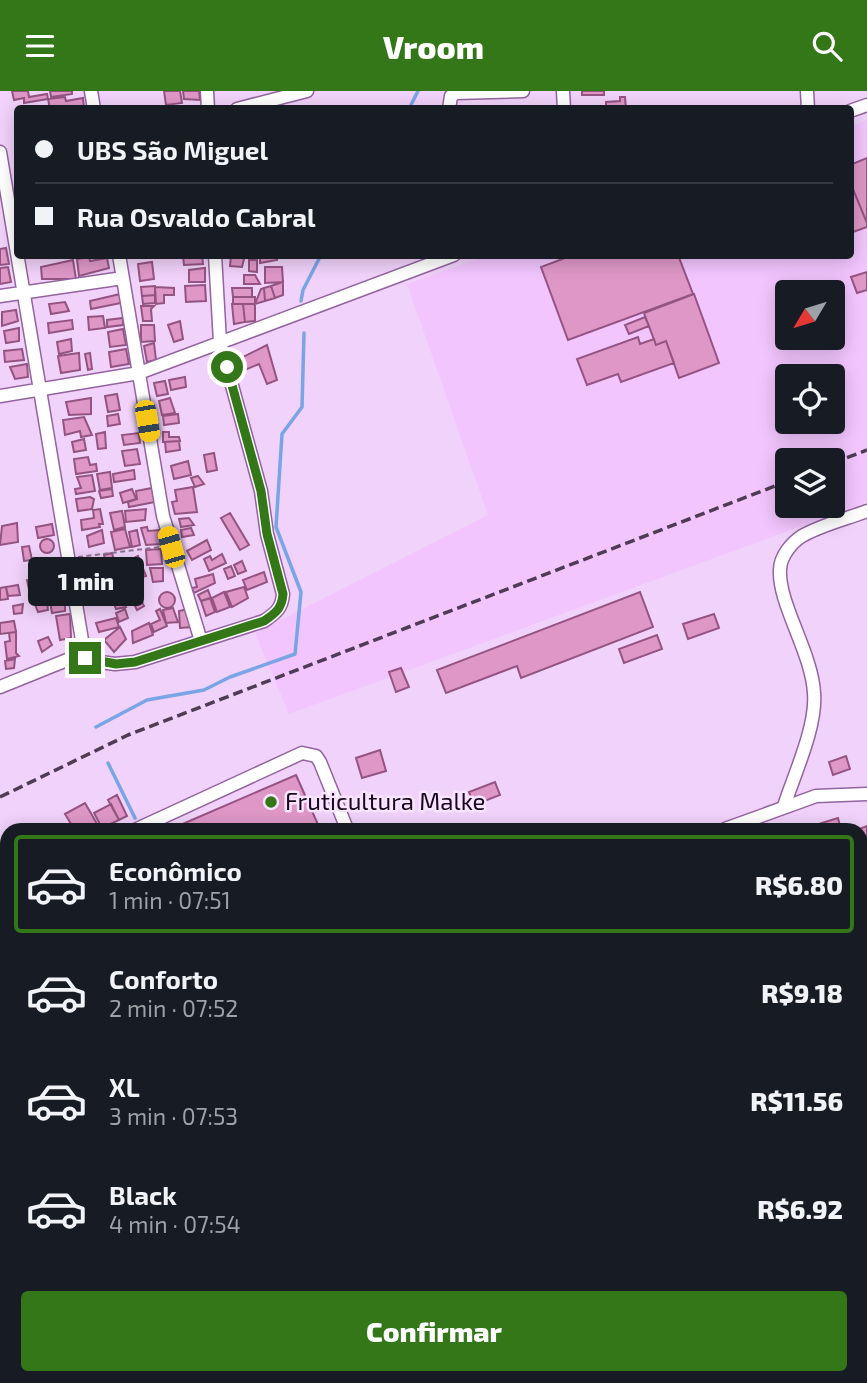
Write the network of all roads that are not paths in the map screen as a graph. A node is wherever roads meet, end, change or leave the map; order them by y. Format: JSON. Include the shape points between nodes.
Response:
{"nodes":[{"id":1,"x":307,"y":91,"type":"edge"},
{"id":2,"x":523,"y":91,"type":"edge"},
{"id":3,"x":450,"y":102,"type":"edge"},
{"id":4,"x":253,"y":105,"type":"edge"},
{"id":5,"x":0,"y":152,"type":"edge"},
{"id":6,"x":1,"y":168,"type":"edge"},
{"id":7,"x":14,"y":239,"type":"edge"},
{"id":8,"x":18,"y":259,"type":"edge"},
{"id":9,"x":120,"y":259,"type":"edge"},
{"id":10,"x":215,"y":259,"type":"edge"},
{"id":11,"x":443,"y":259,"type":"edge"},
{"id":12,"x":123,"y":278,"type":"junction"},
{"id":13,"x":24,"y":293,"type":"junction"},
{"id":14,"x":0,"y":296,"type":"edge"},
{"id":15,"x":220,"y":342,"type":"junction"},
{"id":16,"x":139,"y":373,"type":"junction"},
{"id":17,"x":40,"y":389,"type":"junction"},
{"id":18,"x":0,"y":396,"type":"edge"},
{"id":19,"x":867,"y":510,"type":"edge"},
{"id":20,"x":201,"y":641,"type":"junction"},
{"id":21,"x":85,"y":658,"type":"junction"},
{"id":22,"x":0,"y":687,"type":"edge"},
{"id":23,"x":867,"y":795,"type":"edge"},
{"id":24,"x":784,"y":806,"type":"junction"},
{"id":25,"x":150,"y":823,"type":"edge"},
{"id":26,"x":345,"y":823,"type":"edge"},
{"id":27,"x":740,"y":823,"type":"edge"}],
"edges":[{"from":1,"to":4,"type":"street"},
{"from":2,"to":3,"type":"street"},
{"from":5,"to":6,"type":"street"},
{"from":6,"to":7,"type":"street"},
{"from":8,"to":13,"type":"street"},
{"from":9,"to":12,"type":"street"},
{"from":10,"to":15,"type":"street"},
{"from":11,"to":15,"type":"street"},
{"from":12,"to":13,"type":"street"},
{"from":12,"to":16,"type":"street"},
{"from":13,"to":14,"type":"street"},
{"from":13,"to":17,"type":"street"},
{"from":15,"to":16,"type":"street"},
{"from":15,"to":20,"type":"street","via":[[261,491],[283,594],[279,611],[264,621]]},
{"from":16,"to":17,"type":"street"},
{"from":16,"to":20,"type":"street","via":[[171,547]]},
{"from":17,"to":18,"type":"street"},
{"from":17,"to":21,"type":"street"},
{"from":19,"to":24,"type":"street","via":[[804,535],[784,555],[779,569],[808,659],[815,697]]},
{"from":20,"to":21,"type":"street","via":[[135,662],[116,664]]},
{"from":21,"to":22,"type":"street","via":[[63,659]]},
{"from":23,"to":24,"type":"street","via":[[816,796]]},
{"from":24,"to":27,"type":"street"},
{"from":25,"to":26,"type":"street","via":[[293,755],[310,753],[320,762]]}]}
